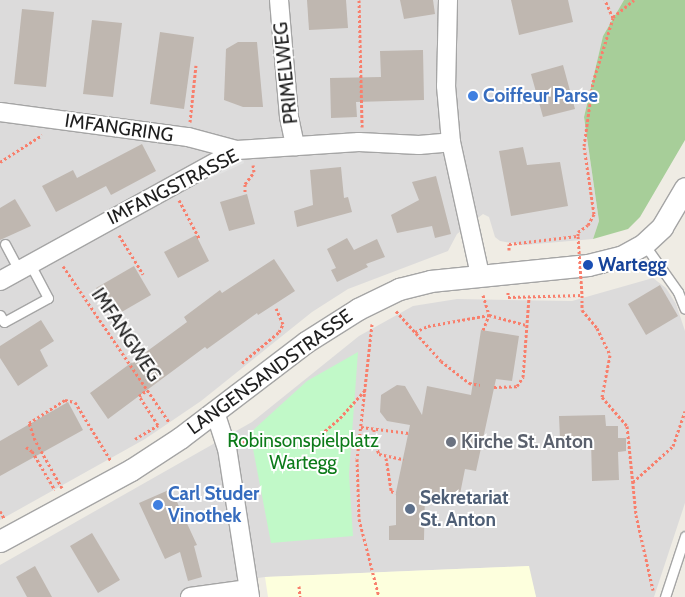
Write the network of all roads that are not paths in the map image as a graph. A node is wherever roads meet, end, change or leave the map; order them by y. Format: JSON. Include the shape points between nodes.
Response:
{"nodes":[{"id":1,"x":279,"y":0,"type":"edge"},
{"id":2,"x":448,"y":0,"type":"edge"},
{"id":3,"x":0,"y":112,"type":"edge"},
{"id":4,"x":450,"y":142,"type":"junction"},
{"id":5,"x":295,"y":146,"type":"junction"},
{"id":6,"x":242,"y":150,"type":"junction"},
{"id":7,"x":685,"y":188,"type":"edge"},
{"id":8,"x":4,"y":244,"type":"dead end"},
{"id":9,"x":644,"y":244,"type":"junction"},
{"id":10,"x":24,"y":267,"type":"junction"},
{"id":11,"x":0,"y":281,"type":"edge"},
{"id":12,"x":481,"y":284,"type":"junction"},
{"id":13,"x":685,"y":309,"type":"edge"},
{"id":14,"x":0,"y":315,"type":"edge"},
{"id":15,"x":215,"y":412,"type":"junction"},
{"id":16,"x":685,"y":536,"type":"edge"},
{"id":17,"x":0,"y":540,"type":"edge"},
{"id":18,"x":249,"y":593,"type":"edge"},
{"id":19,"x":190,"y":597,"type":"edge"},
{"id":20,"x":665,"y":597,"type":"edge"}],
"edges":[{"from":1,"to":5,"type":"street","name":"PRIMELWEG","via":[[289,117]]},
{"from":2,"to":4,"type":"street","via":[[446,86]]},
{"from":3,"to":6,"type":"street","name":"IMFANGRING","via":[[188,137]]},
{"from":4,"to":5,"type":"street","name":"IMFANGSTRASSE"},
{"from":4,"to":12,"type":"street"},
{"from":5,"to":6,"type":"street","name":"IMFANGSTRASSE"},
{"from":6,"to":10,"type":"street","name":"IMFANGSTRASSE"},
{"from":7,"to":9,"type":"street","name":"LANGENSANDSTRASSE","via":[[662,227]]},
{"from":8,"to":10,"type":"lane"},
{"from":9,"to":12,"type":"street","name":"LANGENSANDSTRASSE","via":[[621,257]]},
{"from":9,"to":13,"type":"lane","via":[[678,292]]},
{"from":10,"to":11,"type":"street","name":"IMFANGSTRASSE"},
{"from":10,"to":14,"type":"lane","via":[[48,298],[4,322]]},
{"from":12,"to":15,"type":"street","name":"LANGENSANDSTRASSE","via":[[423,283],[399,289],[358,309],[306,342]]},
{"from":15,"to":17,"type":"street","name":"LANGENSANDSTRASSE","via":[[131,470],[63,497]]},
{"from":15,"to":18,"type":"street","via":[[227,448]]},
{"from":16,"to":20,"type":"lane"},
{"from":18,"to":19,"type":"street"}]}
